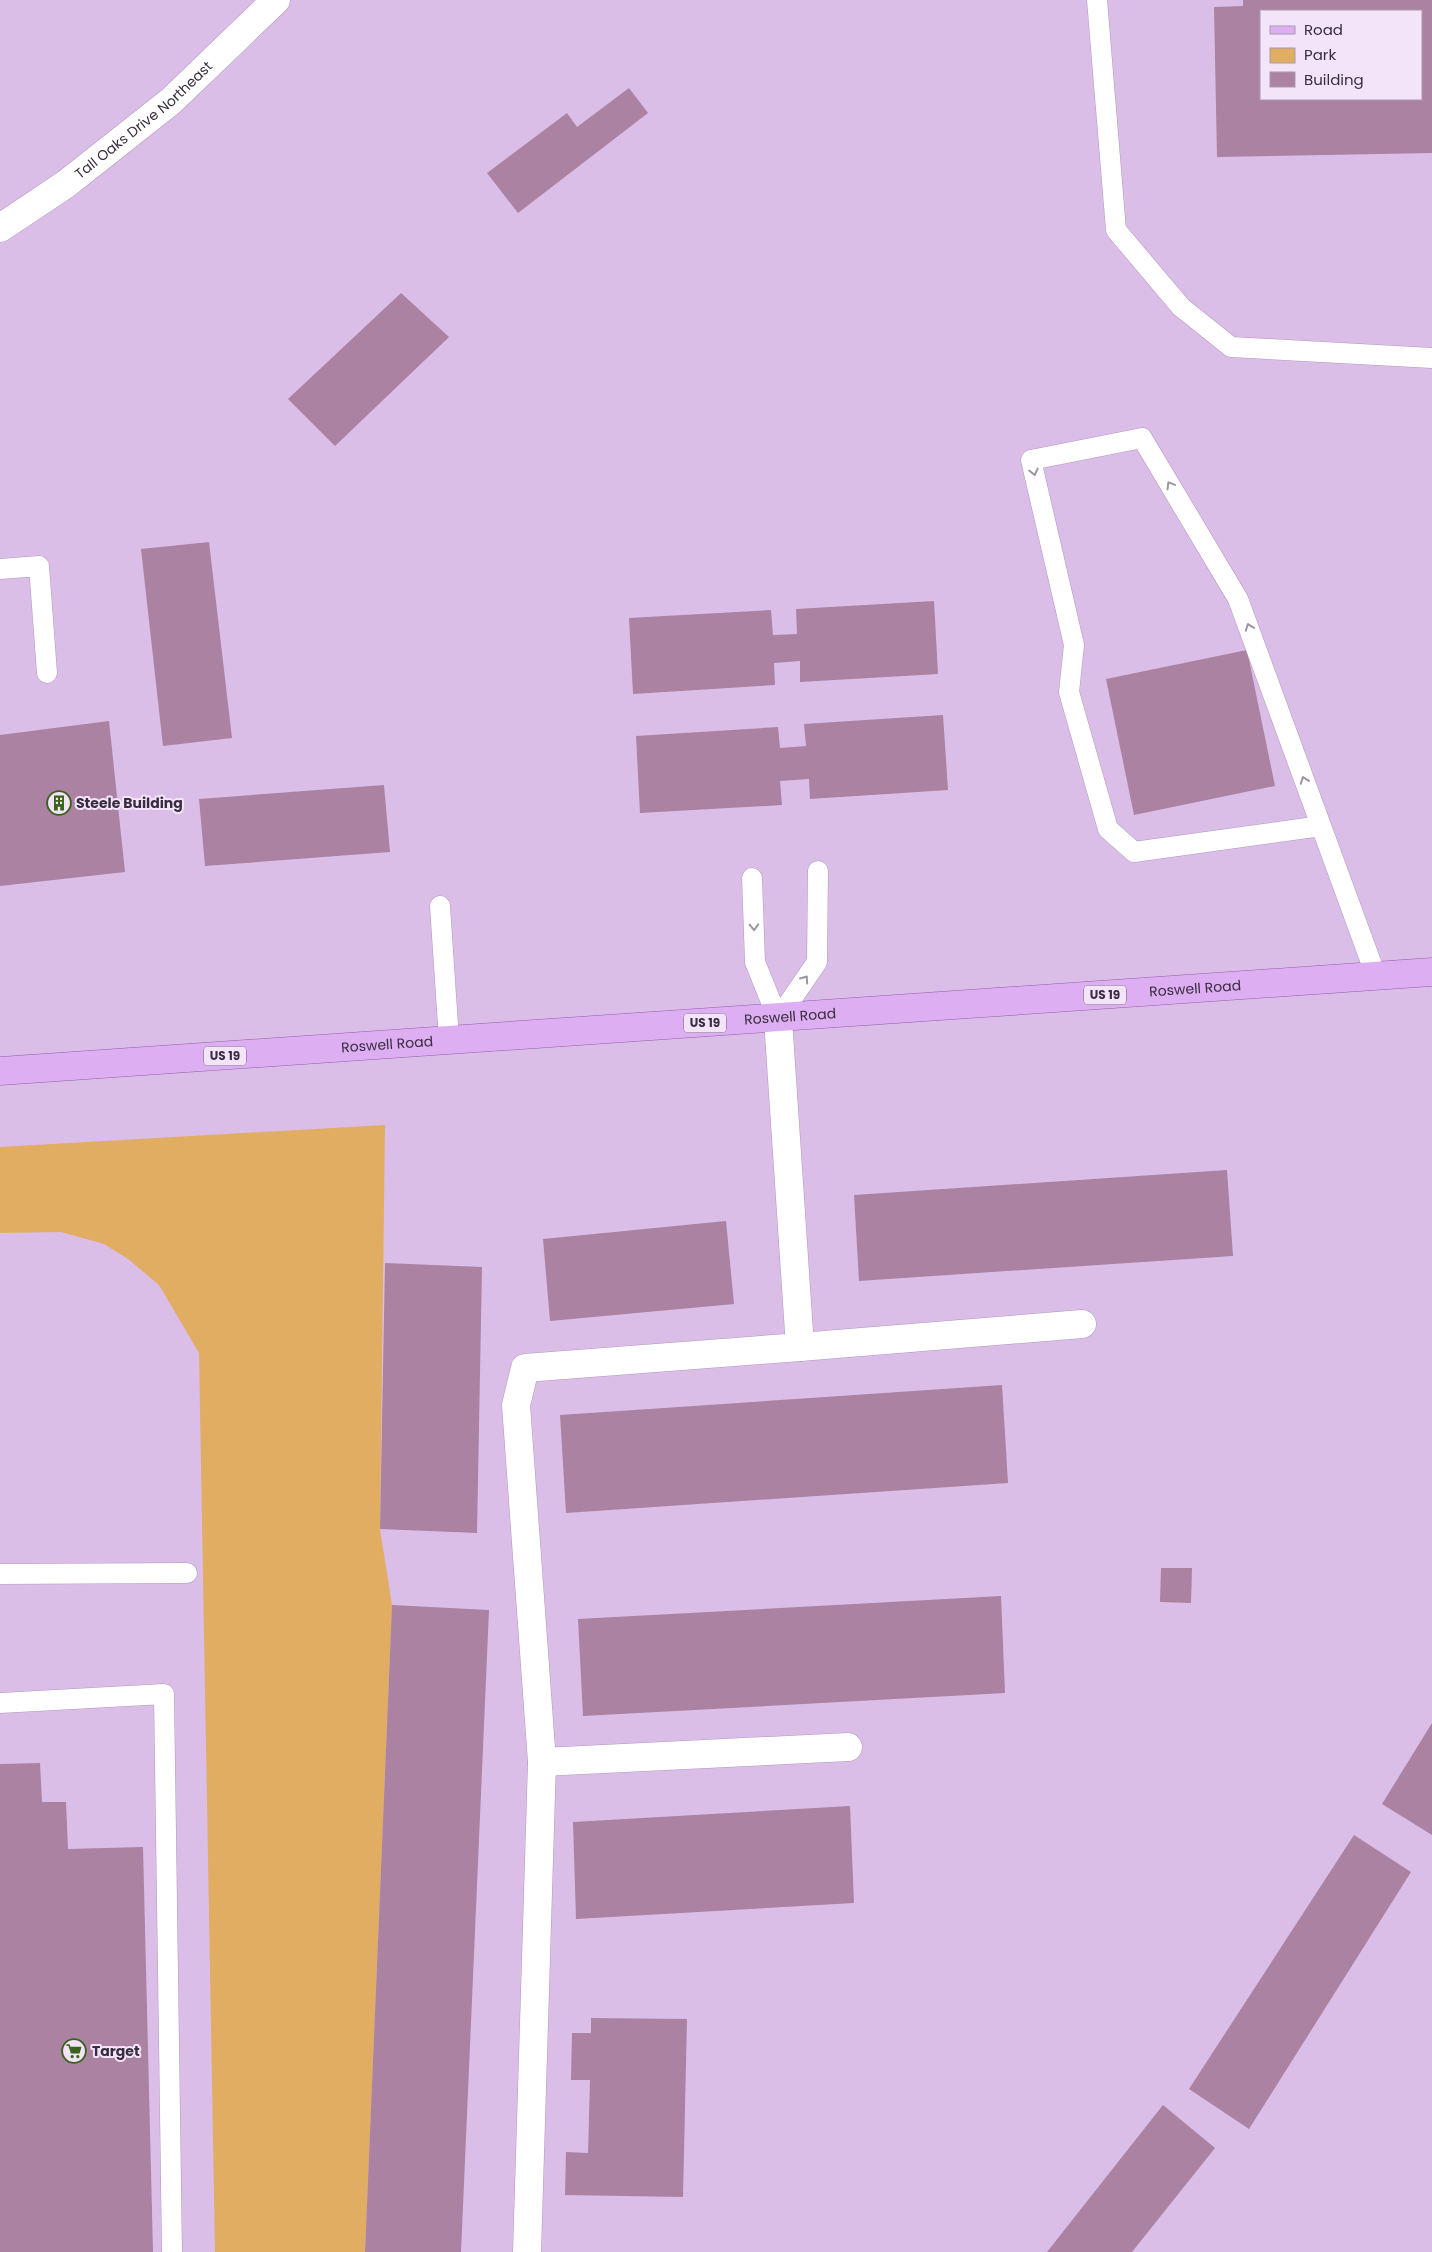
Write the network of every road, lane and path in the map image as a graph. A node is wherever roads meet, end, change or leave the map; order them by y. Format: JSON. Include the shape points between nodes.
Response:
{"nodes":[{"id":1,"x":276,"y":0,"type":"edge"},
{"id":2,"x":1097,"y":0,"type":"edge"},
{"id":3,"x":0,"y":228,"type":"edge"},
{"id":4,"x":1432,"y":358,"type":"edge"},
{"id":5,"x":0,"y":569,"type":"edge"},
{"id":6,"x":47,"y":673,"type":"dead end"},
{"id":7,"x":1321,"y":826,"type":"junction"},
{"id":8,"x":818,"y":871,"type":"dead end"},
{"id":9,"x":752,"y":878,"type":"dead end"},
{"id":10,"x":440,"y":906,"type":"dead end"},
{"id":11,"x":1432,"y":972,"type":"edge"},
{"id":12,"x":1376,"y":976,"type":"junction"},
{"id":13,"x":778,"y":1019,"type":"junction"},
{"id":14,"x":449,"y":1040,"type":"junction"},
{"id":15,"x":0,"y":1071,"type":"edge"},
{"id":16,"x":1082,"y":1324,"type":"dead end"},
{"id":17,"x":800,"y":1347,"type":"junction"},
{"id":18,"x":187,"y":1573,"type":"dead end"},
{"id":19,"x":0,"y":1574,"type":"edge"},
{"id":20,"x":0,"y":1703,"type":"edge"},
{"id":21,"x":848,"y":1747,"type":"dead end"},
{"id":22,"x":542,"y":1762,"type":"junction"},
{"id":23,"x":172,"y":2252,"type":"edge"},
{"id":24,"x":527,"y":2252,"type":"edge"}],
"edges":[{"from":1,"to":3,"type":"street","name":"Tall Oaks Drive Northeast","via":[[172,101],[66,184]]},
{"from":2,"to":4,"type":"lane","via":[[1116,230],[1181,307],[1231,347]]},
{"from":5,"to":6,"type":"lane","via":[[39,566]]},
{"from":7,"to":7,"type":"lane","one_way":true,"via":[[1238,598],[1142,438],[1031,460],[1074,645],[1069,692],[1108,829],[1134,852]]},
{"from":7,"to":12,"type":"lane"},
{"from":13,"to":8,"type":"lane","one_way":true,"via":[[817,962]]},
{"from":9,"to":13,"type":"lane","one_way":true,"via":[[755,962]]},
{"from":10,"to":14,"type":"lane"},
{"from":11,"to":12,"type":"main road","name":"Roswell Road","number":"US 19"},
{"from":12,"to":13,"type":"main road","name":"Roswell Road","number":"US 19"},
{"from":13,"to":14,"type":"main road","name":"Roswell Road","number":"US 19"},
{"from":13,"to":17,"type":"street"},
{"from":14,"to":15,"type":"main road","name":"Roswell Road","number":"US 19"},
{"from":16,"to":17,"type":"street"},
{"from":17,"to":22,"type":"street","via":[[525,1368],[516,1405]]},
{"from":18,"to":19,"type":"lane"},
{"from":20,"to":23,"type":"lane","via":[[164,1694]]},
{"from":21,"to":22,"type":"street"},
{"from":22,"to":24,"type":"street"}]}
